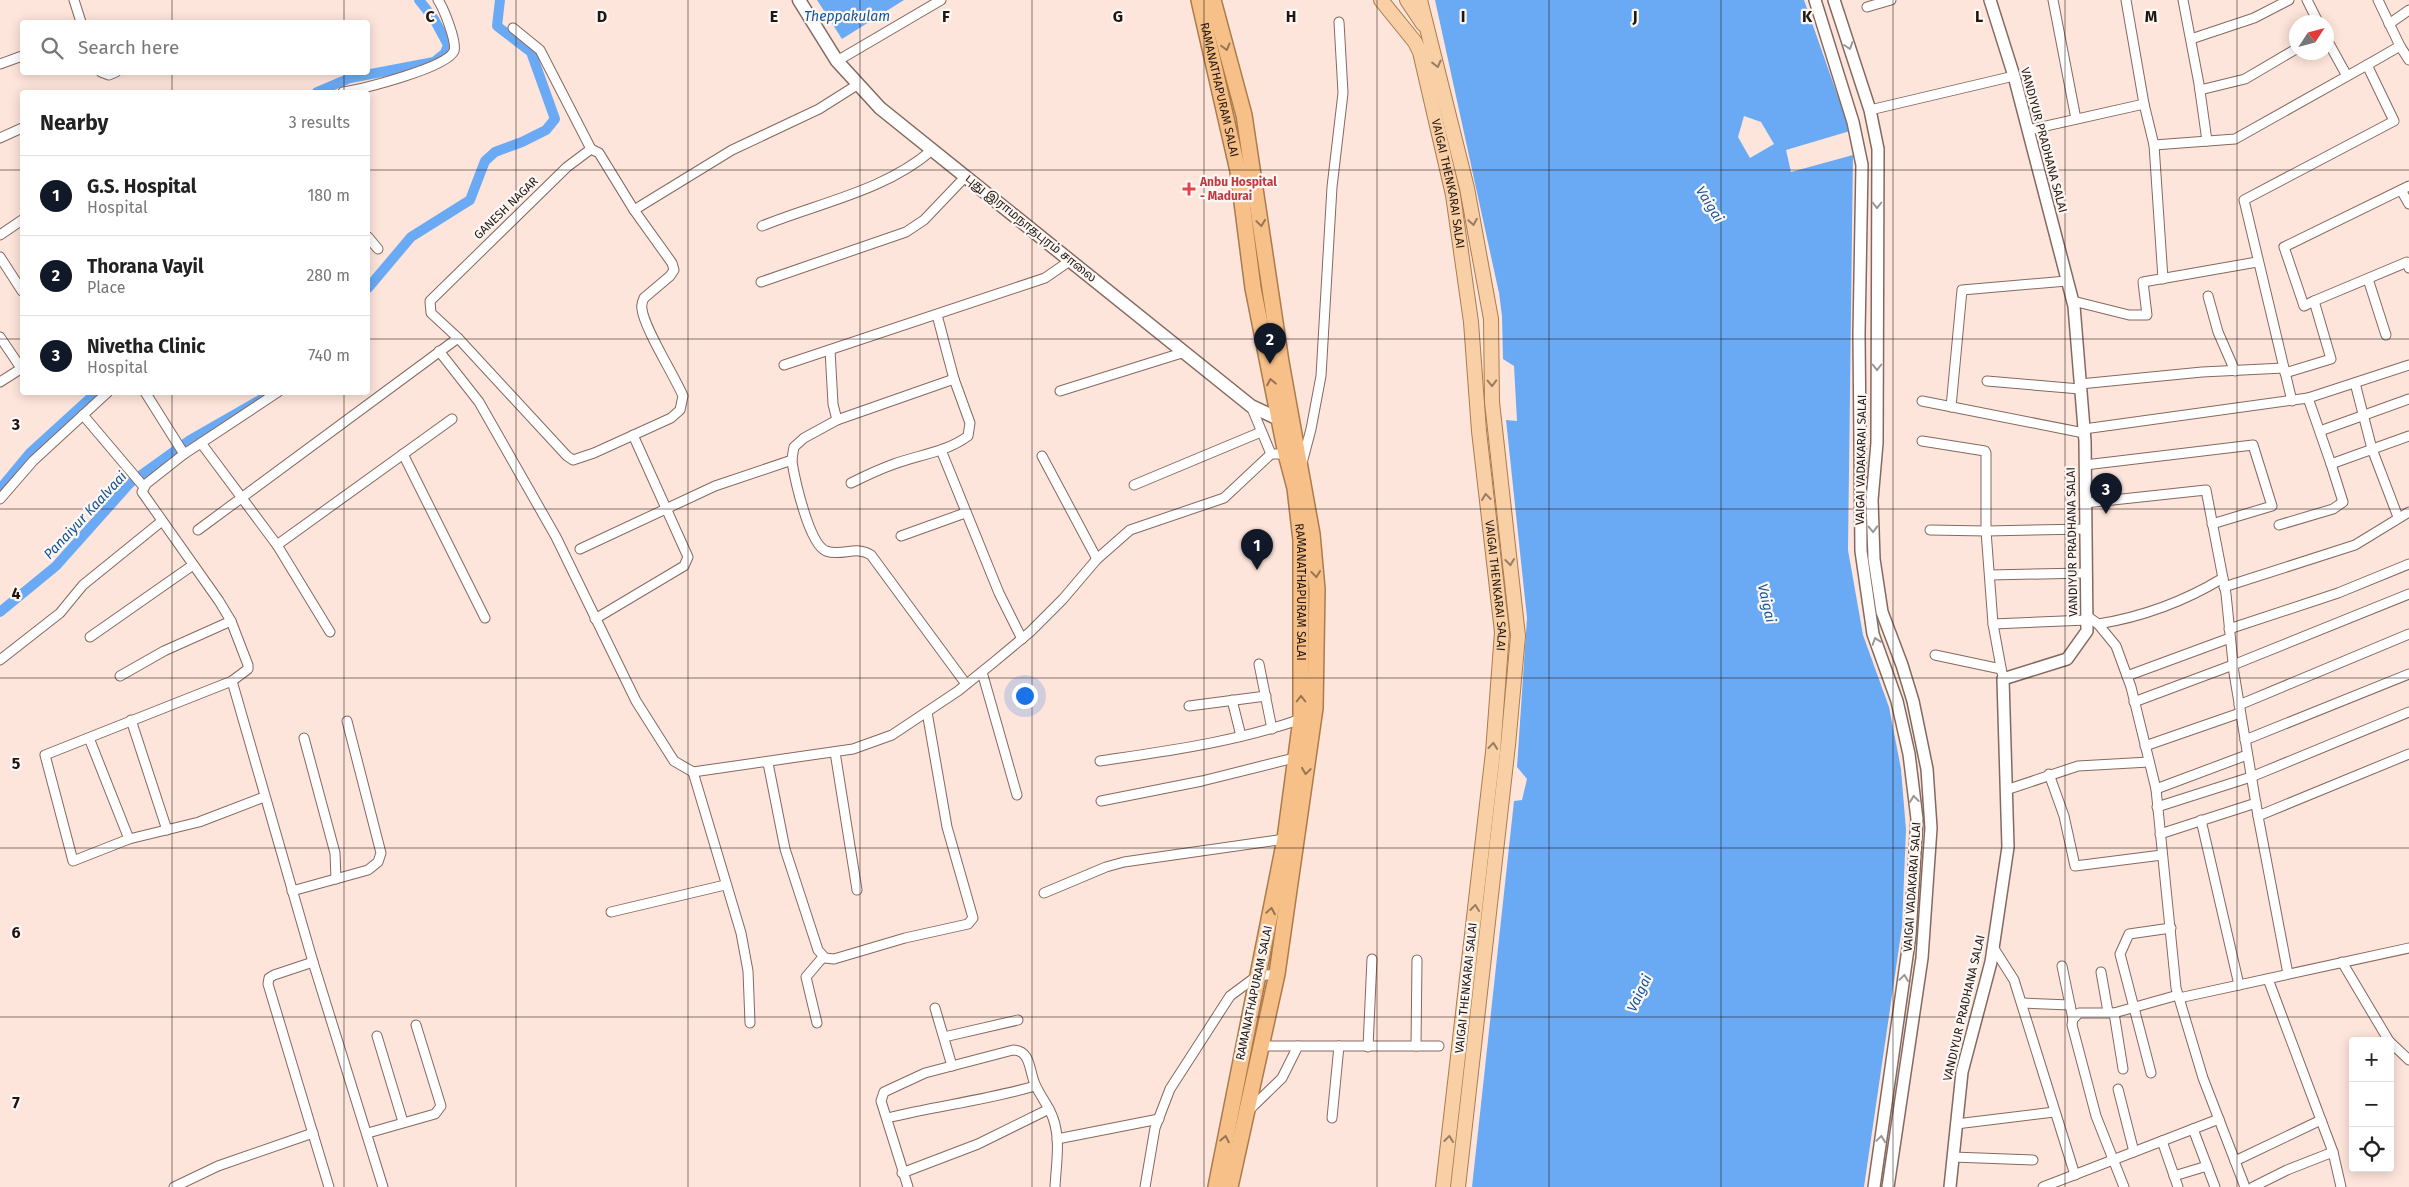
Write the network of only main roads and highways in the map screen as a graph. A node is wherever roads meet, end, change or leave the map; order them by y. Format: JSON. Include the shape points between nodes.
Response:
{"nodes":[{"id":1,"x":799,"y":0,"type":"edge"},
{"id":2,"x":1199,"y":0,"type":"edge"},
{"id":3,"x":1213,"y":0,"type":"edge"},
{"id":4,"x":1381,"y":0,"type":"edge"},
{"id":5,"x":1407,"y":0,"type":"edge"},
{"id":6,"x":1420,"y":0,"type":"edge"},
{"id":7,"x":1428,"y":31,"type":"junction"},
{"id":8,"x":1285,"y":422,"type":"junction"},
{"id":9,"x":1216,"y":1187,"type":"edge"},
{"id":10,"x":1230,"y":1187,"type":"edge"},
{"id":11,"x":1443,"y":1187,"type":"edge"},
{"id":12,"x":1458,"y":1187,"type":"edge"}],
"edges":[{"from":1,"to":8,"type":"main road","name":"புது இராமநாதபுரம் சாலை","via":[[837,61],[880,108],[1250,406]]},
{"from":8,"to":2,"type":"highway","name":"RAMANATHAPURAM SALAI","one_way":true,"via":[[1253,288],[1238,170]]},
{"from":3,"to":8,"type":"highway","name":"RAMANATHAPURAM SALAI","one_way":true,"via":[[1244,115]]},
{"from":11,"to":4,"type":"main road","name":"VAIGAI THENKARAI SALAI","one_way":true,"via":[[1493,752],[1502,632],[1479,431],[1471,322],[1453,195],[1420,52]]},
{"from":5,"to":7,"type":"main road","name":"VAIGAI THENKARAI SALAI"},
{"from":6,"to":7,"type":"main road","name":"VAIGAI THENKARAI SALAI"},
{"from":7,"to":12,"type":"main road","name":"VAIGAI THENKARAI SALAI","one_way":true,"via":[[1467,188],[1491,319],[1492,402],[1518,636]]},
{"from":9,"to":8,"type":"highway","name":"RAMANATHAPURAM SALAI","one_way":true,"via":[[1285,839],[1301,719],[1301,540],[1294,488],[1278,454]]},
{"from":8,"to":10,"type":"highway","name":"RAMANATHAPURAM SALAI","one_way":true,"via":[[1300,470],[1312,534],[1317,589],[1315,708],[1277,974]]}]}
